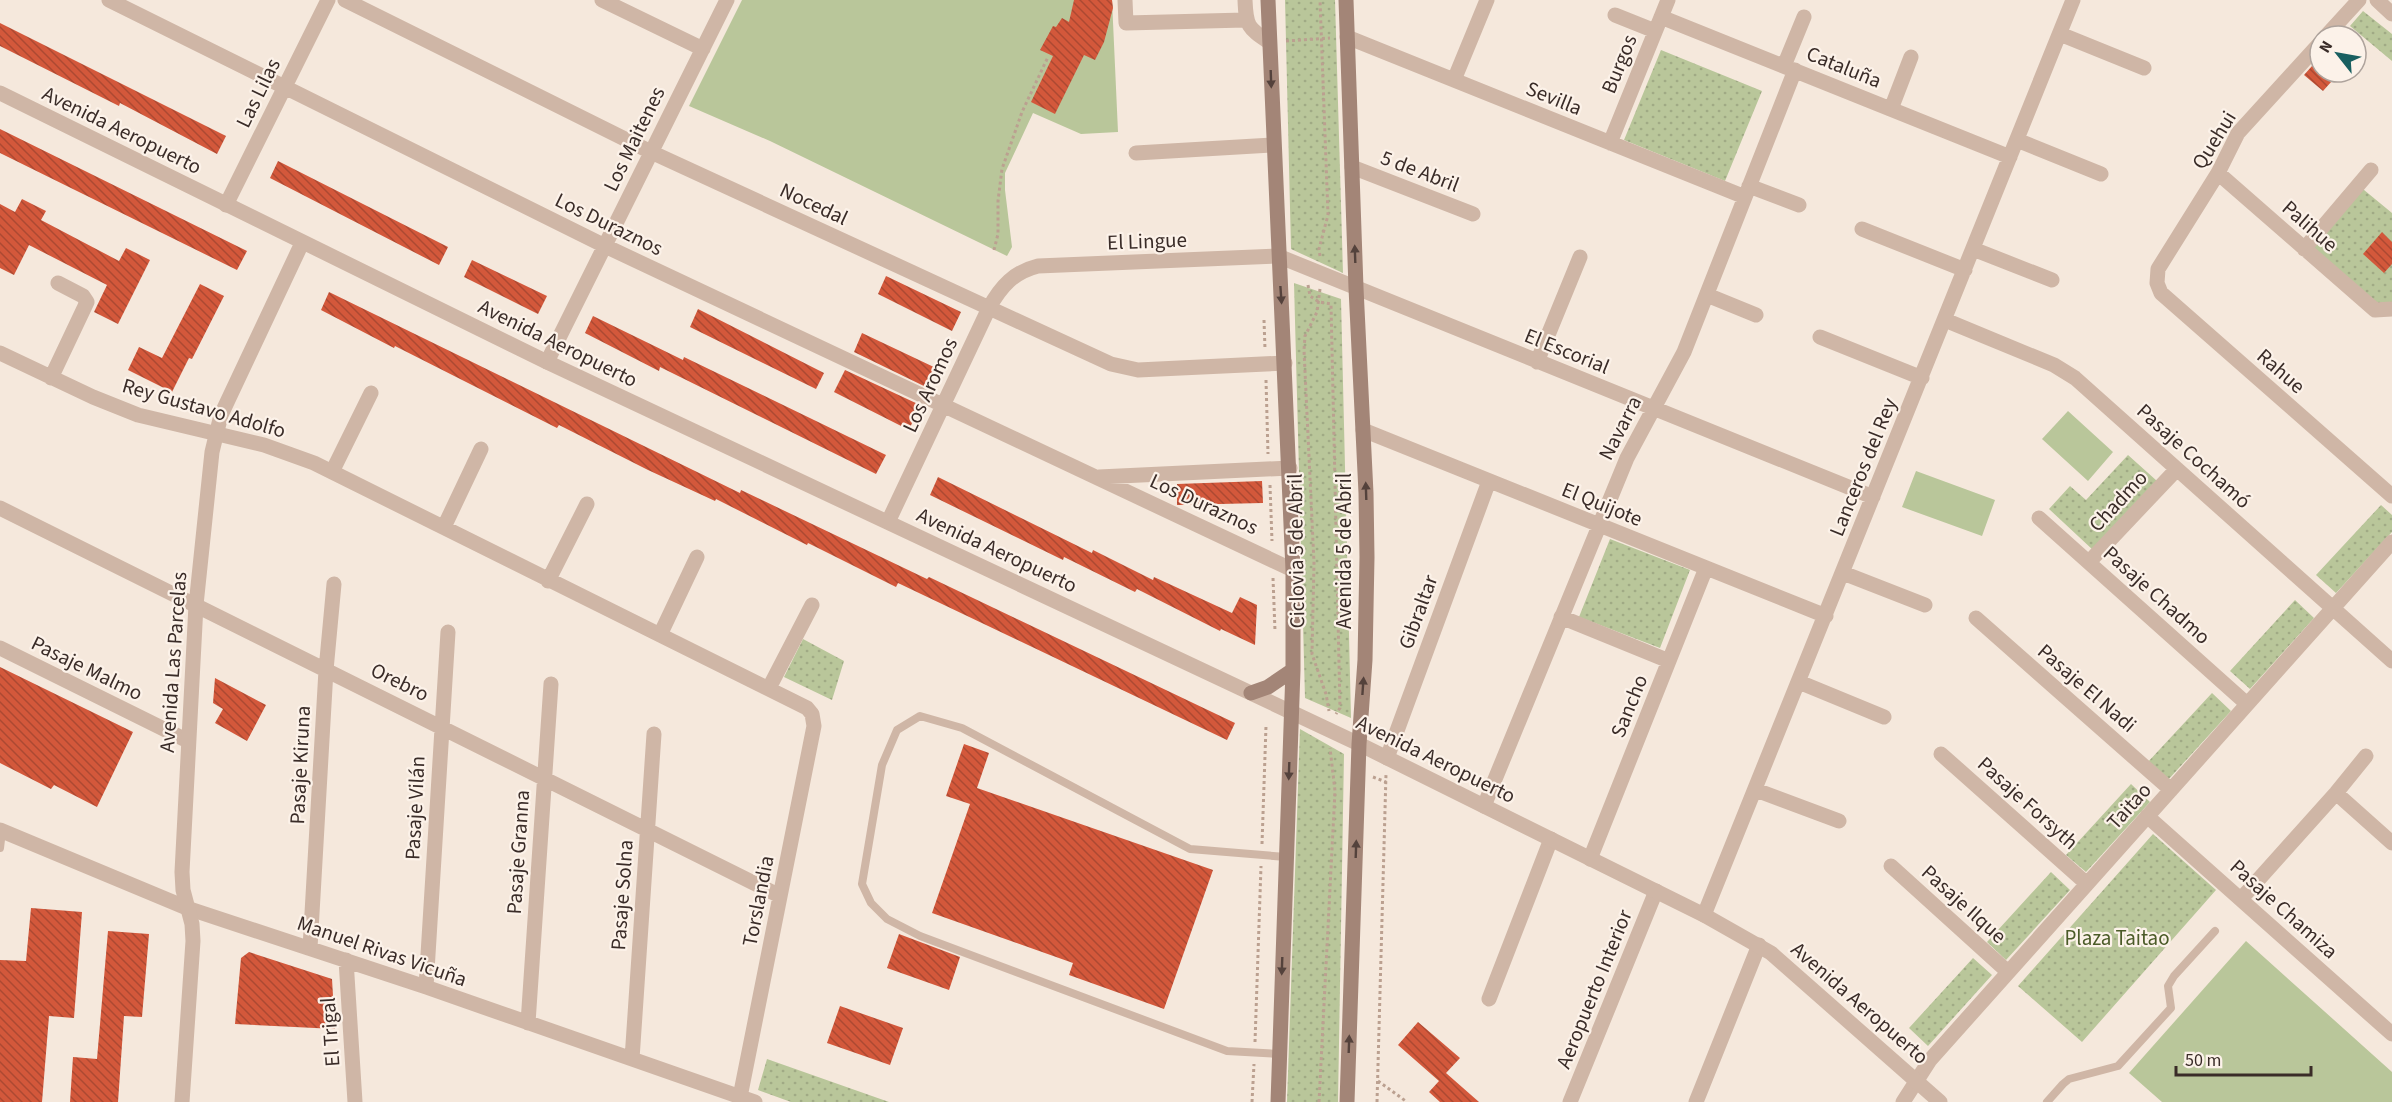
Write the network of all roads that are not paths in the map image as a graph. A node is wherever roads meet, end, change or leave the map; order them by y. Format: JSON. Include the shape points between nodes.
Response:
{"nodes":[{"id":1,"x":109,"y":0,"type":"edge"},
{"id":2,"x":328,"y":0,"type":"edge"},
{"id":3,"x":345,"y":0,"type":"edge"},
{"id":4,"x":602,"y":0,"type":"edge"},
{"id":5,"x":727,"y":0,"type":"edge"},
{"id":6,"x":1125,"y":0,"type":"edge"},
{"id":7,"x":1245,"y":0,"type":"edge"},
{"id":8,"x":1268,"y":0,"type":"edge"},
{"id":9,"x":1346,"y":0,"type":"edge"},
{"id":10,"x":1487,"y":0,"type":"edge"},
{"id":11,"x":1668,"y":0,"type":"edge"},
{"id":12,"x":2073,"y":0,"type":"edge"},
{"id":13,"x":2359,"y":0,"type":"edge"},
{"id":14,"x":2377,"y":0,"type":"edge"},
{"id":15,"x":2392,"y":14,"type":"edge"},
{"id":16,"x":1615,"y":15,"type":"dead end"},
{"id":17,"x":1804,"y":17,"type":"dead end"},
{"id":18,"x":1245,"y":20,"type":"junction"},
{"id":19,"x":1658,"y":24,"type":"junction"},
{"id":20,"x":2337,"y":24,"type":"edge"},
{"id":21,"x":2060,"y":34,"type":"junction"},
{"id":22,"x":1347,"y":37,"type":"junction"},
{"id":23,"x":1269,"y":42,"type":"junction"},
{"id":24,"x":703,"y":49,"type":"junction"},
{"id":25,"x":2308,"y":56,"type":"edge"},
{"id":26,"x":1911,"y":57,"type":"dead end"},
{"id":27,"x":1789,"y":68,"type":"junction"},
{"id":28,"x":2144,"y":68,"type":"dead end"},
{"id":29,"x":1454,"y":80,"type":"junction"},
{"id":30,"x":284,"y":87,"type":"junction"},
{"id":31,"x":0,"y":93,"type":"edge"},
{"id":32,"x":1891,"y":109,"type":"junction"},
{"id":33,"x":2017,"y":140,"type":"junction"},
{"id":34,"x":1610,"y":143,"type":"junction"},
{"id":35,"x":1273,"y":146,"type":"junction"},
{"id":36,"x":651,"y":152,"type":"junction"},
{"id":37,"x":1136,"y":153,"type":"dead end"},
{"id":38,"x":2010,"y":157,"type":"junction"},
{"id":39,"x":1352,"y":167,"type":"junction"},
{"id":40,"x":2371,"y":170,"type":"dead end"},
{"id":41,"x":2218,"y":173,"type":"junction"},
{"id":42,"x":2101,"y":174,"type":"dead end"},
{"id":43,"x":1747,"y":192,"type":"junction"},
{"id":44,"x":226,"y":205,"type":"junction"},
{"id":45,"x":1799,"y":205,"type":"dead end"},
{"id":46,"x":1473,"y":214,"type":"dead end"},
{"id":47,"x":1862,"y":229,"type":"dead end"},
{"id":48,"x":302,"y":243,"type":"junction"},
{"id":49,"x":605,"y":246,"type":"junction"},
{"id":50,"x":1973,"y":249,"type":"junction"},
{"id":51,"x":2304,"y":249,"type":"junction"},
{"id":52,"x":1278,"y":256,"type":"junction"},
{"id":53,"x":1580,"y":257,"type":"dead end"},
{"id":54,"x":2158,"y":269,"type":"joint"},
{"id":55,"x":1965,"y":270,"type":"junction"},
{"id":56,"x":1018,"y":273,"type":"joint"},
{"id":57,"x":2052,"y":280,"type":"dead end"},
{"id":58,"x":58,"y":283,"type":"dead end"},
{"id":59,"x":1356,"y":288,"type":"junction"},
{"id":60,"x":1707,"y":295,"type":"junction"},
{"id":61,"x":989,"y":308,"type":"junction"},
{"id":62,"x":2392,"y":309,"type":"edge"},
{"id":63,"x":1756,"y":315,"type":"dead end"},
{"id":64,"x":1945,"y":320,"type":"junction"},
{"id":65,"x":1820,"y":337,"type":"dead end"},
{"id":66,"x":0,"y":353,"type":"edge"},
{"id":67,"x":547,"y":362,"type":"junction"},
{"id":68,"x":1537,"y":362,"type":"junction"},
{"id":69,"x":1285,"y":363,"type":"junction"},
{"id":70,"x":51,"y":378,"type":"junction"},
{"id":71,"x":1922,"y":378,"type":"junction"},
{"id":72,"x":371,"y":393,"type":"dead end"},
{"id":73,"x":943,"y":405,"type":"junction"},
{"id":74,"x":1653,"y":408,"type":"junction"},
{"id":75,"x":1363,"y":430,"type":"junction"},
{"id":76,"x":215,"y":433,"type":"junction"},
{"id":77,"x":481,"y":449,"type":"dead end"},
{"id":78,"x":1290,"y":468,"type":"junction"},
{"id":79,"x":2177,"y":469,"type":"junction"},
{"id":80,"x":332,"y":472,"type":"junction"},
{"id":81,"x":1096,"y":477,"type":"junction"},
{"id":82,"x":1489,"y":481,"type":"junction"},
{"id":83,"x":2392,"y":496,"type":"edge"},
{"id":84,"x":1874,"y":497,"type":"junction"},
{"id":85,"x":587,"y":504,"type":"dead end"},
{"id":86,"x":0,"y":508,"type":"edge"},
{"id":87,"x":2039,"y":518,"type":"dead end"},
{"id":88,"x":888,"y":522,"type":"junction"},
{"id":89,"x":1598,"y":525,"type":"junction"},
{"id":90,"x":444,"y":527,"type":"junction"},
{"id":91,"x":2392,"y":542,"type":"edge"},
{"id":92,"x":698,"y":557,"type":"dead end"},
{"id":93,"x":2089,"y":562,"type":"junction"},
{"id":94,"x":1706,"y":568,"type":"junction"},
{"id":95,"x":1293,"y":570,"type":"junction"},
{"id":96,"x":1843,"y":573,"type":"junction"},
{"id":97,"x":548,"y":581,"type":"junction"},
{"id":98,"x":334,"y":584,"type":"dead end"},
{"id":99,"x":196,"y":605,"type":"junction"},
{"id":100,"x":812,"y":605,"type":"dead end"},
{"id":101,"x":1925,"y":605,"type":"dead end"},
{"id":102,"x":2333,"y":608,"type":"junction"},
{"id":103,"x":1826,"y":616,"type":"junction"},
{"id":104,"x":1561,"y":617,"type":"junction"},
{"id":105,"x":1976,"y":618,"type":"dead end"},
{"id":106,"x":448,"y":632,"type":"dead end"},
{"id":107,"x":660,"y":635,"type":"junction"},
{"id":108,"x":0,"y":648,"type":"edge"},
{"id":109,"x":1669,"y":661,"type":"junction"},
{"id":110,"x":2392,"y":661,"type":"edge"},
{"id":111,"x":326,"y":669,"type":"junction"},
{"id":112,"x":1293,"y":670,"type":"junction"},
{"id":113,"x":1799,"y":681,"type":"junction"},
{"id":114,"x":550,"y":684,"type":"dead end"},
{"id":115,"x":769,"y":688,"type":"junction"},
{"id":116,"x":1251,"y":693,"type":"junction"},
{"id":117,"x":2247,"y":704,"type":"junction"},
{"id":118,"x":1292,"y":712,"type":"junction"},
{"id":119,"x":812,"y":714,"type":"joint"},
{"id":120,"x":1884,"y":717,"type":"dead end"},
{"id":121,"x":441,"y":726,"type":"junction"},
{"id":122,"x":654,"y":734,"type":"dead end"},
{"id":123,"x":188,"y":741,"type":"junction"},
{"id":124,"x":1359,"y":744,"type":"junction"},
{"id":125,"x":1941,"y":753,"type":"dead end"},
{"id":126,"x":2366,"y":756,"type":"dead end"},
{"id":127,"x":1387,"y":758,"type":"junction"},
{"id":128,"x":544,"y":777,"type":"junction"},
{"id":129,"x":1756,"y":790,"type":"junction"},
{"id":130,"x":2171,"y":790,"type":"junction"},
{"id":131,"x":2336,"y":794,"type":"junction"},
{"id":132,"x":1484,"y":806,"type":"junction"},
{"id":133,"x":2147,"y":816,"type":"junction"},
{"id":134,"x":1839,"y":821,"type":"dead end"},
{"id":135,"x":647,"y":828,"type":"junction"},
{"id":136,"x":1,"y":830,"type":"edge"},
{"id":137,"x":1551,"y":839,"type":"junction"},
{"id":138,"x":2392,"y":843,"type":"edge"},
{"id":139,"x":0,"y":848,"type":"edge"},
{"id":140,"x":1286,"y":857,"type":"junction"},
{"id":141,"x":1590,"y":859,"type":"junction"},
{"id":142,"x":1891,"y":866,"type":"dead end"},
{"id":143,"x":2087,"y":884,"type":"junction"},
{"id":144,"x":1656,"y":891,"type":"junction"},
{"id":145,"x":780,"y":896,"type":"junction"},
{"id":146,"x":2241,"y":899,"type":"junction"},
{"id":147,"x":187,"y":908,"type":"junction"},
{"id":148,"x":1704,"y":915,"type":"junction"},
{"id":149,"x":2216,"y":931,"type":"dead end"},
{"id":150,"x":1759,"y":945,"type":"junction"},
{"id":151,"x":310,"y":948,"type":"junction"},
{"id":152,"x":346,"y":960,"type":"junction"},
{"id":153,"x":2008,"y":972,"type":"junction"},
{"id":154,"x":426,"y":987,"type":"junction"},
{"id":155,"x":1489,"y":999,"type":"dead end"},
{"id":156,"x":528,"y":1023,"type":"junction"},
{"id":157,"x":2392,"y":1034,"type":"edge"},
{"id":158,"x":1279,"y":1054,"type":"junction"},
{"id":159,"x":632,"y":1059,"type":"junction"},
{"id":160,"x":1916,"y":1081,"type":"junction"},
{"id":161,"x":740,"y":1097,"type":"junction"},
{"id":162,"x":182,"y":1102,"type":"edge"},
{"id":163,"x":356,"y":1102,"type":"edge"},
{"id":164,"x":755,"y":1102,"type":"edge"},
{"id":165,"x":1278,"y":1102,"type":"edge"},
{"id":166,"x":1347,"y":1102,"type":"edge"},
{"id":167,"x":1570,"y":1102,"type":"edge"},
{"id":168,"x":1696,"y":1102,"type":"edge"},
{"id":169,"x":1903,"y":1102,"type":"edge"},
{"id":170,"x":1940,"y":1102,"type":"edge"},
{"id":171,"x":2047,"y":1102,"type":"edge"}],
"edges":[{"from":1,"to":30,"type":"street","name":"Los Duraznos"},
{"from":2,"to":30,"type":"street","name":"Las Lilas"},
{"from":3,"to":36,"type":"street","name":"Nocedal"},
{"from":4,"to":24,"type":"street"},
{"from":5,"to":24,"type":"street","name":"Los Maitenes"},
{"from":6,"to":18,"type":"street","via":[[1126,23]]},
{"from":7,"to":18,"type":"street"},
{"from":8,"to":23,"type":"main road"},
{"from":9,"to":22,"type":"main road","name":"Avenida 5 de Abril"},
{"from":10,"to":29,"type":"street"},
{"from":11,"to":19,"type":"street","name":"Burgos"},
{"from":12,"to":21,"type":"street","name":"Lanceros del Rey"},
{"from":13,"to":20,"type":"street"},
{"from":14,"to":15,"type":"street"},
{"from":16,"to":19,"type":"street","name":"Cataluña"},
{"from":17,"to":27,"type":"street","name":"Navarra"},
{"from":18,"to":23,"type":"street"},
{"from":19,"to":27,"type":"street","name":"Cataluña"},
{"from":19,"to":34,"type":"street","name":"Burgos"},
{"from":21,"to":28,"type":"street"},
{"from":21,"to":33,"type":"street","name":"Lanceros del Rey"},
{"from":22,"to":29,"type":"street","name":"Sevilla"},
{"from":22,"to":39,"type":"main road","name":"Avenida 5 de Abril"},
{"from":23,"to":35,"type":"main road","one_way":true},
{"from":24,"to":36,"type":"street","name":"Los Maitenes"},
{"from":25,"to":41,"type":"street","name":"Quehui","via":[[2238,133]]},
{"from":26,"to":32,"type":"street"},
{"from":27,"to":32,"type":"street","name":"Cataluña"},
{"from":27,"to":43,"type":"street","name":"Navarra"},
{"from":29,"to":34,"type":"street","name":"Sevilla"},
{"from":30,"to":44,"type":"street","name":"Las Lilas"},
{"from":30,"to":49,"type":"street","name":"Los Duraznos"},
{"from":31,"to":44,"type":"street","name":"Avenida Aeropuerto"},
{"from":32,"to":38,"type":"street","name":"Cataluña"},
{"from":33,"to":38,"type":"street","name":"Lanceros del Rey"},
{"from":33,"to":42,"type":"street"},
{"from":34,"to":43,"type":"street","name":"Sevilla"},
{"from":35,"to":37,"type":"street"},
{"from":35,"to":52,"type":"main road"},
{"from":36,"to":49,"type":"street","name":"Los Maitenes"},
{"from":36,"to":61,"type":"street","name":"Nocedal"},
{"from":38,"to":50,"type":"street","name":"Lanceros del Rey"},
{"from":39,"to":46,"type":"street","name":"5 de Abril"},
{"from":59,"to":39,"type":"main road","name":"Avenida 5 de Abril","one_way":true},
{"from":40,"to":51,"type":"street"},
{"from":41,"to":51,"type":"street","name":"Palihue"},
{"from":41,"to":54,"type":"street","name":"Quehui"},
{"from":43,"to":45,"type":"street","name":"Sevilla"},
{"from":43,"to":60,"type":"street","name":"Navarra"},
{"from":44,"to":48,"type":"street","name":"Avenida Aeropuerto"},
{"from":47,"to":55,"type":"street"},
{"from":48,"to":67,"type":"street","name":"Avenida Aeropuerto"},
{"from":48,"to":76,"type":"street","name":"Avenida Las Parcelas"},
{"from":49,"to":67,"type":"street","name":"Los Maitenes"},
{"from":49,"to":73,"type":"street","name":"Los Duraznos"},
{"from":50,"to":55,"type":"street","name":"Lanceros del Rey"},
{"from":50,"to":57,"type":"street"},
{"from":51,"to":62,"type":"street","name":"Palihue","via":[[2375,310]]},
{"from":52,"to":56,"type":"street","name":"El Lingue","via":[[1038,266]]},
{"from":52,"to":59,"type":"street","name":"El Escorial"},
{"from":52,"to":69,"type":"main road","one_way":true},
{"from":53,"to":68,"type":"street"},
{"from":54,"to":83,"type":"street","name":"Rahue","via":[[2161,292]]},
{"from":55,"to":64,"type":"street","name":"Lanceros del Rey"},
{"from":56,"to":61,"type":"street","name":"Los Aromos"},
{"from":58,"to":70,"type":"street","via":[[87,302]]},
{"from":59,"to":68,"type":"street","name":"El Escorial"},
{"from":59,"to":75,"type":"main road","name":"Avenida 5 de Abril"},
{"from":60,"to":63,"type":"street"},
{"from":60,"to":74,"type":"street","name":"Navarra","via":[[1680,363]]},
{"from":61,"to":69,"type":"street","name":"Nocedal","via":[[1124,368]]},
{"from":61,"to":73,"type":"street","name":"Los Aromos"},
{"from":64,"to":71,"type":"street","name":"Lanceros del Rey"},
{"from":64,"to":79,"type":"street","name":"Pasaje Cochamó","via":[[2067,372]]},
{"from":65,"to":71,"type":"street","name":"Lanceros del Rey"},
{"from":66,"to":70,"type":"street","name":"Rey Gustavo Adolfo"},
{"from":67,"to":88,"type":"street","name":"Avenida Aeropuerto"},
{"from":68,"to":74,"type":"street","name":"El Escorial"},
{"from":69,"to":78,"type":"main road"},
{"from":70,"to":76,"type":"street","name":"Rey Gustavo Adolfo","via":[[138,415]]},
{"from":71,"to":84,"type":"street","name":"Lanceros del Rey"},
{"from":72,"to":80,"type":"street"},
{"from":73,"to":81,"type":"street","name":"Los Duraznos"},
{"from":73,"to":88,"type":"street","name":"Los Aromos"},
{"from":74,"to":84,"type":"street","name":"El Escorial"},
{"from":74,"to":89,"type":"street","name":"Navarra"},
{"from":75,"to":82,"type":"street","name":"El Quijote"},
{"from":124,"to":75,"type":"main road","name":"Avenida 5 de Abril","one_way":true,"via":[[1367,609]]},
{"from":76,"to":80,"type":"street","name":"Rey Gustavo Adolfo","via":[[264,446]]},
{"from":76,"to":99,"type":"street","name":"Avenida Las Parcelas"},
{"from":77,"to":90,"type":"street"},
{"from":78,"to":81,"type":"street","name":"Los Duraznos"},
{"from":78,"to":95,"type":"main road"},
{"from":79,"to":93,"type":"street","name":"Chadmo"},
{"from":79,"to":102,"type":"street","name":"Pasaje Cochamó"},
{"from":80,"to":90,"type":"street","name":"Rey Gustavo Adolfo"},
{"from":81,"to":95,"type":"street","name":"Los Duraznos"},
{"from":82,"to":89,"type":"street","name":"El Quijote"},
{"from":82,"to":127,"type":"street","name":"Gibraltar"},
{"from":84,"to":96,"type":"street","name":"Lanceros del Rey"},
{"from":85,"to":97,"type":"street"},
{"from":86,"to":99,"type":"street","name":"Orebro"},
{"from":87,"to":93,"type":"street","name":"Pasaje Chadmo"},
{"from":88,"to":116,"type":"street","name":"Avenida Aeropuerto"},
{"from":89,"to":94,"type":"street","name":"El Quijote"},
{"from":89,"to":104,"type":"street","name":"Navarra"},
{"from":90,"to":97,"type":"street","name":"Rey Gustavo Adolfo"},
{"from":91,"to":102,"type":"street","name":"Taitao"},
{"from":92,"to":107,"type":"street"},
{"from":93,"to":117,"type":"street","name":"Pasaje Chadmo"},
{"from":94,"to":103,"type":"street","name":"El Quijote"},
{"from":94,"to":109,"type":"street","name":"Sancho"},
{"from":95,"to":112,"type":"main road"},
{"from":96,"to":101,"type":"street"},
{"from":96,"to":103,"type":"street","name":"Lanceros del Rey"},
{"from":97,"to":107,"type":"street","name":"Rey Gustavo Adolfo"},
{"from":98,"to":111,"type":"street","name":"Pasaje Kiruna"},
{"from":99,"to":111,"type":"street","name":"Orebro"},
{"from":99,"to":123,"type":"street","name":"Avenida Las Parcelas"},
{"from":100,"to":115,"type":"street"},
{"from":102,"to":110,"type":"street","name":"Pasaje Cochamó"},
{"from":102,"to":117,"type":"street","name":"Taitao"},
{"from":103,"to":113,"type":"street","name":"Lanceros del Rey"},
{"from":104,"to":109,"type":"street"},
{"from":104,"to":132,"type":"street","name":"Navarra"},
{"from":105,"to":130,"type":"street","name":"Pasaje El Nadi"},
{"from":106,"to":121,"type":"street","name":"Pasaje Vilán"},
{"from":107,"to":115,"type":"street","name":"Rey Gustavo Adolfo"},
{"from":108,"to":123,"type":"street","name":"Pasaje Malmo"},
{"from":109,"to":141,"type":"street","name":"Sancho"},
{"from":111,"to":121,"type":"street","name":"Orebro"},
{"from":111,"to":151,"type":"street","name":"Pasaje Kiruna"},
{"from":112,"to":116,"type":"main road"},
{"from":112,"to":118,"type":"main road"},
{"from":113,"to":120,"type":"street"},
{"from":113,"to":129,"type":"street","name":"Lanceros del Rey"},
{"from":114,"to":128,"type":"street","name":"Pasaje Granna"},
{"from":115,"to":119,"type":"street","name":"Rey Gustavo Adolfo"},
{"from":116,"to":118,"type":"street","name":"Avenida Aeropuerto"},
{"from":117,"to":130,"type":"street","name":"Taitao"},
{"from":118,"to":124,"type":"street","name":"Avenida Aeropuerto"},
{"from":118,"to":140,"type":"main road","one_way":true},
{"from":119,"to":145,"type":"street","name":"Torslandia","via":[[814,726]]},
{"from":121,"to":128,"type":"street","name":"Orebro"},
{"from":121,"to":154,"type":"street","name":"Pasaje Vilán"},
{"from":122,"to":135,"type":"street","name":"Pasaje Solna"},
{"from":123,"to":147,"type":"street","name":"Avenida Las Parcelas","via":[[182,872]]},
{"from":124,"to":127,"type":"street","name":"Avenida Aeropuerto"},
{"from":166,"to":124,"type":"main road","name":"Avenida 5 de Abril","one_way":true},
{"from":125,"to":143,"type":"street","name":"Pasaje Forsyth"},
{"from":126,"to":131,"type":"street"},
{"from":127,"to":132,"type":"street","name":"Avenida Aeropuerto"},
{"from":128,"to":135,"type":"street","name":"Orebro"},
{"from":128,"to":156,"type":"street","name":"Pasaje Granna"},
{"from":129,"to":134,"type":"street"},
{"from":129,"to":148,"type":"street","name":"Lanceros del Rey"},
{"from":130,"to":133,"type":"street","name":"Taitao"},
{"from":131,"to":138,"type":"street"},
{"from":131,"to":146,"type":"street"},
{"from":132,"to":137,"type":"street","name":"Avenida Aeropuerto"},
{"from":133,"to":143,"type":"street","name":"Taitao"},
{"from":133,"to":146,"type":"street","name":"Pasaje Chamiza"},
{"from":135,"to":145,"type":"street","name":"Orebro"},
{"from":135,"to":159,"type":"street","name":"Pasaje Solna"},
{"from":136,"to":139,"type":"lane"},
{"from":136,"to":147,"type":"street","name":"Manuel Rivas Vicuña"},
{"from":137,"to":141,"type":"street","name":"Avenida Aeropuerto"},
{"from":137,"to":155,"type":"street"},
{"from":140,"to":158,"type":"main road","one_way":true},
{"from":140,"to":158,"type":"lane","via":[[1190,849],[962,728],[920,716],[897,730],[882,765],[862,884],[871,903],[887,919],[920,936],[1227,1051]]},
{"from":141,"to":144,"type":"street","name":"Avenida Aeropuerto"},
{"from":142,"to":153,"type":"street","name":"Pasaje Ilque"},
{"from":143,"to":153,"type":"street","name":"Taitao"},
{"from":144,"to":148,"type":"street","name":"Avenida Aeropuerto"},
{"from":144,"to":167,"type":"street","name":"Aeropuerto Interior"},
{"from":145,"to":161,"type":"street","name":"Torslandia"},
{"from":146,"to":157,"type":"street","name":"Pasaje Chamiza"},
{"from":147,"to":151,"type":"street","name":"Manuel Rivas Vicuña"},
{"from":147,"to":162,"type":"street","name":"Avenida Las Parcelas","via":[[193,941]]},
{"from":148,"to":150,"type":"street","name":"Avenida Aeropuerto"},
{"from":149,"to":171,"type":"lane","via":[[2174,976],[2168,986],[2171,1008],[2124,1062],[2114,1069],[2069,1079]]},
{"from":150,"to":160,"type":"street","name":"Avenida Aeropuerto"},
{"from":150,"to":168,"type":"street"},
{"from":151,"to":152,"type":"street","name":"Manuel Rivas Vicuña"},
{"from":152,"to":154,"type":"street","name":"Manuel Rivas Vicuña"},
{"from":152,"to":163,"type":"street","name":"El Trigal"},
{"from":153,"to":160,"type":"street","name":"Taitao"},
{"from":154,"to":156,"type":"street","name":"Manuel Rivas Vicuña"},
{"from":156,"to":159,"type":"street","name":"Manuel Rivas Vicuña"},
{"from":158,"to":165,"type":"main road"},
{"from":159,"to":161,"type":"street","name":"Manuel Rivas Vicuña"},
{"from":160,"to":169,"type":"street","name":"Taitao"},
{"from":160,"to":170,"type":"street","name":"Avenida Aeropuerto"},
{"from":161,"to":164,"type":"street","name":"Manuel Rivas Vicuña"}]}
